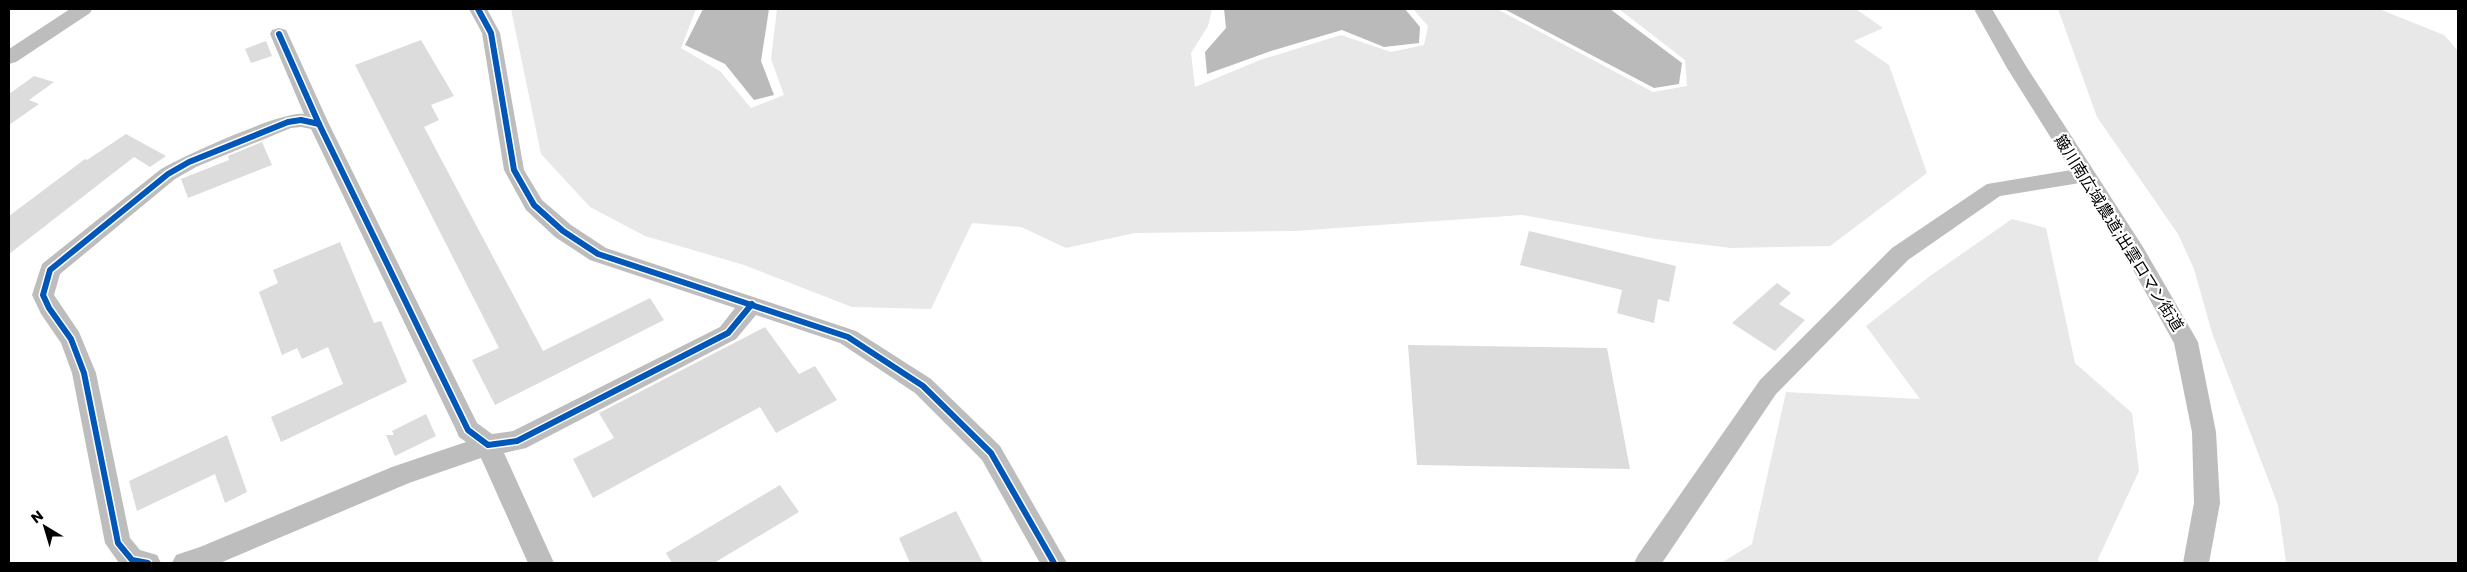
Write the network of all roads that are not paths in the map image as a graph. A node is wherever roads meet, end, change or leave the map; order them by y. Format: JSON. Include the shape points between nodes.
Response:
{"nodes":[{"id":1,"x":83,"y":9,"type":"edge"},
{"id":2,"x":478,"y":9,"type":"edge"},
{"id":3,"x":1983,"y":9,"type":"edge"},
{"id":4,"x":279,"y":34,"type":"dead end"},
{"id":5,"x":9,"y":58,"type":"edge"},
{"id":6,"x":319,"y":124,"type":"junction"},
{"id":7,"x":2084,"y":175,"type":"junction"},
{"id":8,"x":752,"y":304,"type":"junction"},
{"id":9,"x":488,"y":445,"type":"junction"},
{"id":10,"x":148,"y":563,"type":"edge"},
{"id":11,"x":185,"y":563,"type":"edge"},
{"id":12,"x":541,"y":563,"type":"edge"},
{"id":13,"x":1054,"y":563,"type":"edge"},
{"id":14,"x":1647,"y":563,"type":"edge"},
{"id":15,"x":2196,"y":563,"type":"edge"}],
"edges":[{"from":1,"to":5,"type":"street"},
{"from":2,"to":8,"type":"street","via":[[491,34],[514,170],[534,205],[563,231],[598,254]]},
{"from":3,"to":7,"type":"street","name":"簸川南広域農道;出雲ロマン街道"},
{"from":4,"to":6,"type":"street"},
{"from":6,"to":9,"type":"street","via":[[468,430]]},
{"from":6,"to":10,"type":"street","via":[[301,120],[288,122],[188,162],[168,174],[50,270],[43,295],[71,339],[84,373],[118,543],[132,560]]},
{"from":7,"to":14,"type":"street","via":[[1994,189],[1900,254],[1768,387]]},
{"from":7,"to":15,"type":"street","name":"簸川南広域農道;出雲ロマン街道","via":[[2135,253],[2186,342],[2204,432],[2207,503]]},
{"from":8,"to":9,"type":"street","via":[[728,333],[517,441]]},
{"from":8,"to":13,"type":"street","via":[[848,337],[923,386],[991,453]]},
{"from":9,"to":11,"type":"street","via":[[401,475]]},
{"from":9,"to":12,"type":"street"}]}
